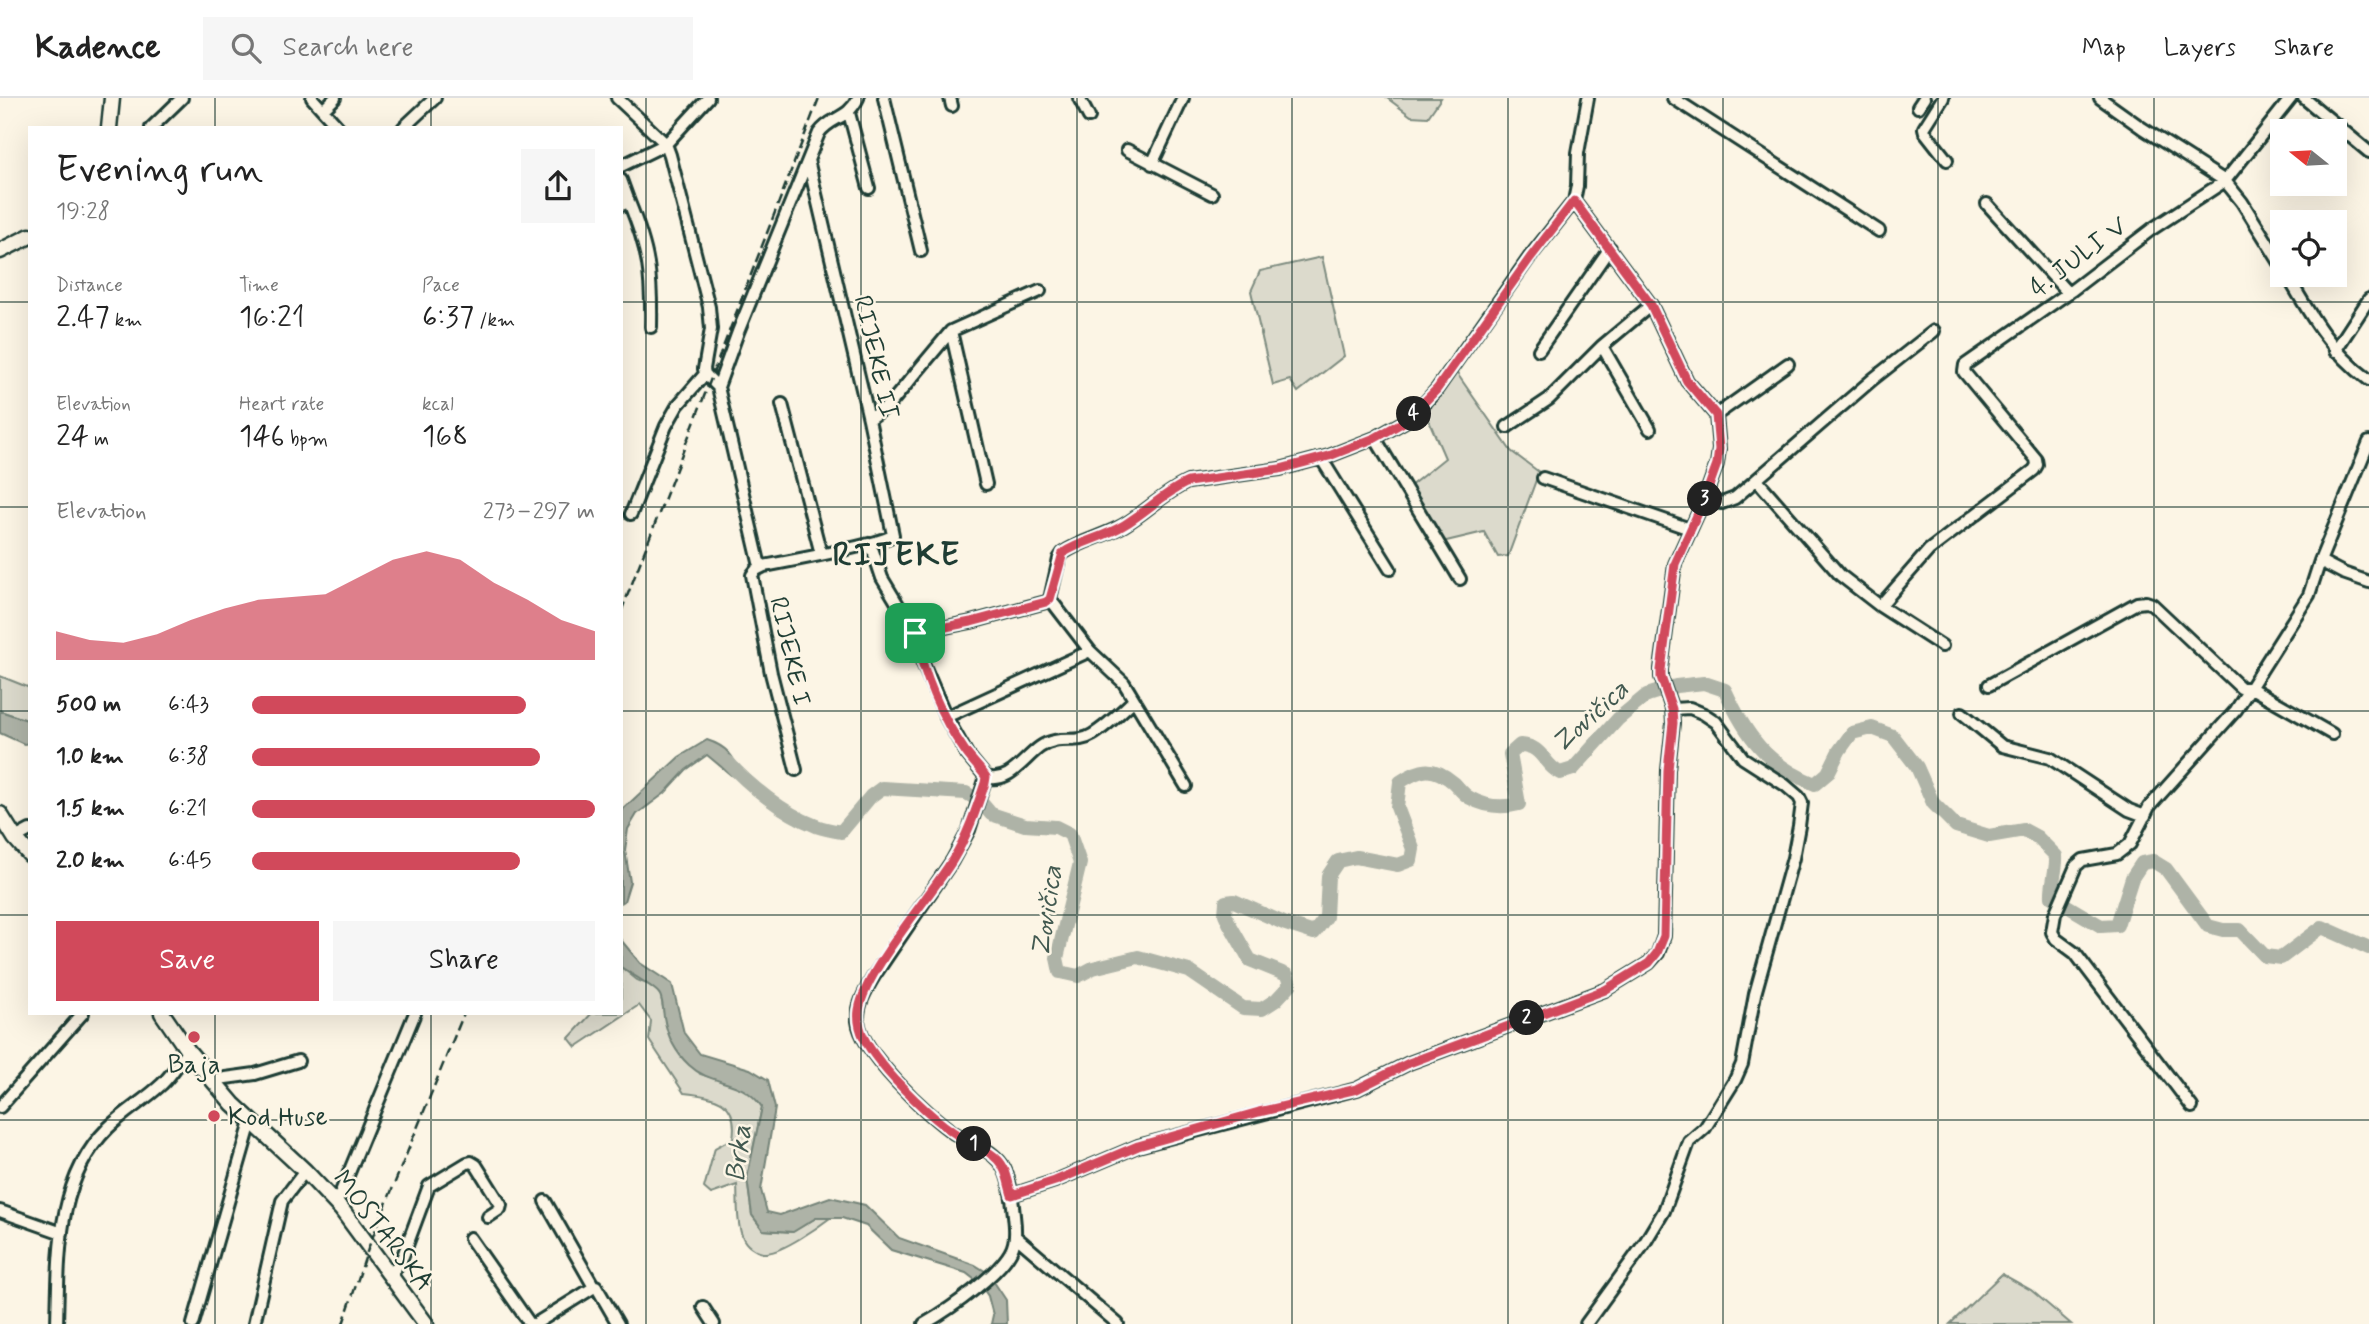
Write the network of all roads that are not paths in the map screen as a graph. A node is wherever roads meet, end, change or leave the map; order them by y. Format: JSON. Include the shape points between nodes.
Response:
{"nodes":[{"id":1,"x":112,"y":98,"type":"edge"},
{"id":2,"x":183,"y":98,"type":"edge"},
{"id":3,"x":312,"y":98,"type":"edge"},
{"id":4,"x":335,"y":98,"type":"edge"},
{"id":5,"x":435,"y":98,"type":"edge"},
{"id":6,"x":617,"y":98,"type":"edge"},
{"id":7,"x":709,"y":98,"type":"edge"},
{"id":8,"x":859,"y":98,"type":"edge"},
{"id":9,"x":884,"y":98,"type":"edge"},
{"id":10,"x":1079,"y":98,"type":"edge"},
{"id":11,"x":1184,"y":98,"type":"edge"},
{"id":12,"x":1588,"y":98,"type":"edge"},
{"id":13,"x":1673,"y":98,"type":"edge"},
{"id":14,"x":1942,"y":98,"type":"edge"},
{"id":15,"x":2100,"y":98,"type":"edge"},
{"id":16,"x":2274,"y":98,"type":"edge"},
{"id":17,"x":2291,"y":98,"type":"edge"},
{"id":18,"x":2304,"y":98,"type":"edge"},
{"id":19,"x":2283,"y":108,"type":"junction"},
{"id":20,"x":323,"y":110,"type":"junction"},
{"id":21,"x":849,"y":113,"type":"junction"},
{"id":22,"x":1089,"y":117,"type":"dead end"},
{"id":23,"x":109,"y":126,"type":"edge"},
{"id":24,"x":153,"y":126,"type":"edge"},
{"id":25,"x":337,"y":126,"type":"edge"},
{"id":26,"x":405,"y":126,"type":"edge"},
{"id":27,"x":666,"y":144,"type":"junction"},
{"id":28,"x":1127,"y":150,"type":"dead end"},
{"id":29,"x":2369,"y":152,"type":"edge"},
{"id":30,"x":808,"y":160,"type":"junction"},
{"id":31,"x":1947,"y":160,"type":"dead end"},
{"id":32,"x":1152,"y":164,"type":"junction"},
{"id":33,"x":623,"y":165,"type":"edge"},
{"id":34,"x":2225,"y":181,"type":"junction"},
{"id":35,"x":869,"y":188,"type":"dead end"},
{"id":36,"x":1212,"y":194,"type":"dead end"},
{"id":37,"x":1574,"y":201,"type":"junction"},
{"id":38,"x":625,"y":204,"type":"edge"},
{"id":39,"x":1987,"y":204,"type":"dead end"},
{"id":40,"x":1879,"y":230,"type":"dead end"},
{"id":41,"x":28,"y":237,"type":"edge"},
{"id":42,"x":2270,"y":247,"type":"edge"},
{"id":43,"x":1610,"y":248,"type":"junction"},
{"id":44,"x":0,"y":251,"type":"edge"},
{"id":45,"x":921,"y":251,"type":"dead end"},
{"id":46,"x":2294,"y":287,"type":"edge"},
{"id":47,"x":1040,"y":291,"type":"dead end"},
{"id":48,"x":2068,"y":293,"type":"junction"},
{"id":49,"x":2369,"y":299,"type":"edge"},
{"id":50,"x":1651,"y":305,"type":"junction"},
{"id":51,"x":651,"y":327,"type":"dead end"},
{"id":52,"x":951,"y":331,"type":"junction"},
{"id":53,"x":1934,"y":331,"type":"dead end"},
{"id":54,"x":1602,"y":346,"type":"junction"},
{"id":55,"x":1538,"y":350,"type":"dead end"},
{"id":56,"x":2335,"y":351,"type":"junction"},
{"id":57,"x":1787,"y":365,"type":"dead end"},
{"id":58,"x":705,"y":373,"type":"junction"},
{"id":59,"x":2369,"y":380,"type":"edge"},
{"id":60,"x":718,"y":387,"type":"junction"},
{"id":61,"x":782,"y":404,"type":"dead end"},
{"id":62,"x":1716,"y":415,"type":"junction"},
{"id":63,"x":869,"y":419,"type":"junction"},
{"id":64,"x":1507,"y":427,"type":"dead end"},
{"id":65,"x":1650,"y":429,"type":"dead end"},
{"id":66,"x":1375,"y":438,"type":"junction"},
{"id":67,"x":2369,"y":442,"type":"edge"},
{"id":68,"x":1321,"y":458,"type":"junction"},
{"id":69,"x":1543,"y":478,"type":"dead end"},
{"id":70,"x":1757,"y":480,"type":"junction"},
{"id":71,"x":986,"y":484,"type":"dead end"},
{"id":72,"x":1704,"y":500,"type":"junction"},
{"id":73,"x":631,"y":514,"type":"dead end"},
{"id":74,"x":1690,"y":529,"type":"junction"},
{"id":75,"x":865,"y":545,"type":"junction"},
{"id":76,"x":821,"y":554,"type":"junction"},
{"id":77,"x":2320,"y":561,"type":"junction"},
{"id":78,"x":764,"y":566,"type":"junction"},
{"id":79,"x":1390,"y":569,"type":"dead end"},
{"id":80,"x":1460,"y":579,"type":"dead end"},
{"id":81,"x":2369,"y":582,"type":"edge"},
{"id":82,"x":1050,"y":599,"type":"junction"},
{"id":83,"x":1880,"y":606,"type":"junction"},
{"id":84,"x":915,"y":633,"type":"junction"},
{"id":85,"x":1942,"y":646,"type":"dead end"},
{"id":86,"x":1090,"y":651,"type":"junction"},
{"id":87,"x":1989,"y":685,"type":"dead end"},
{"id":88,"x":2251,"y":688,"type":"junction"},
{"id":89,"x":1134,"y":701,"type":"junction"},
{"id":90,"x":1670,"y":705,"type":"junction"},
{"id":91,"x":1962,"y":713,"type":"dead end"},
{"id":92,"x":946,"y":717,"type":"junction"},
{"id":93,"x":2332,"y":734,"type":"dead end"},
{"id":94,"x":796,"y":769,"type":"dead end"},
{"id":95,"x":985,"y":780,"type":"junction"},
{"id":96,"x":1186,"y":786,"type":"dead end"},
{"id":97,"x":0,"y":814,"type":"edge"},
{"id":98,"x":2145,"y":816,"type":"junction"},
{"id":99,"x":28,"y":831,"type":"edge"},
{"id":100,"x":15,"y":838,"type":"junction"},
{"id":101,"x":28,"y":853,"type":"edge"},
{"id":102,"x":81,"y":1015,"type":"edge"},
{"id":103,"x":163,"y":1015,"type":"edge"},
{"id":104,"x":414,"y":1015,"type":"edge"},
{"id":105,"x":188,"y":1051,"type":"junction"},
{"id":106,"x":298,"y":1061,"type":"dead end"},
{"id":107,"x":211,"y":1080,"type":"junction"},
{"id":108,"x":0,"y":1107,"type":"edge"},
{"id":109,"x":2192,"y":1107,"type":"dead end"},
{"id":110,"x":251,"y":1122,"type":"junction"},
{"id":111,"x":305,"y":1171,"type":"junction"},
{"id":112,"x":1012,"y":1195,"type":"junction"},
{"id":113,"x":545,"y":1200,"type":"dead end"},
{"id":114,"x":336,"y":1204,"type":"junction"},
{"id":115,"x":0,"y":1211,"type":"edge"},
{"id":116,"x":488,"y":1217,"type":"dead end"},
{"id":117,"x":62,"y":1233,"type":"junction"},
{"id":118,"x":1015,"y":1236,"type":"junction"},
{"id":119,"x":470,"y":1238,"type":"dead end"},
{"id":120,"x":391,"y":1276,"type":"junction"},
{"id":121,"x":594,"y":1287,"type":"junction"},
{"id":122,"x":703,"y":1307,"type":"dead end"},
{"id":123,"x":57,"y":1324,"type":"edge"},
{"id":124,"x":194,"y":1324,"type":"edge"},
{"id":125,"x":254,"y":1324,"type":"edge"},
{"id":126,"x":426,"y":1324,"type":"edge"},
{"id":127,"x":530,"y":1324,"type":"edge"},
{"id":128,"x":536,"y":1324,"type":"edge"},
{"id":129,"x":618,"y":1324,"type":"edge"},
{"id":130,"x":714,"y":1324,"type":"edge"},
{"id":131,"x":924,"y":1324,"type":"edge"},
{"id":132,"x":1118,"y":1324,"type":"edge"},
{"id":133,"x":1586,"y":1324,"type":"edge"}],
"edges":[{"from":1,"to":23,"type":"main road"},
{"from":2,"to":24,"type":"street"},
{"from":3,"to":20,"type":"street"},
{"from":4,"to":20,"type":"street"},
{"from":5,"to":26,"type":"street"},
{"from":6,"to":27,"type":"street"},
{"from":7,"to":27,"type":"street"},
{"from":8,"to":21,"type":"street"},
{"from":9,"to":45,"type":"street"},
{"from":10,"to":22,"type":"street"},
{"from":11,"to":32,"type":"street"},
{"from":12,"to":37,"type":"street"},
{"from":13,"to":40,"type":"street"},
{"from":14,"to":31,"type":"street","via":[[1924,128]]},
{"from":15,"to":34,"type":"street"},
{"from":16,"to":19,"type":"street"},
{"from":17,"to":19,"type":"street","name":"4. JULI V"},
{"from":18,"to":29,"type":"street"},
{"from":19,"to":34,"type":"street","name":"4. JULI V"},
{"from":20,"to":25,"type":"street"},
{"from":21,"to":30,"type":"street","via":[[823,127]]},
{"from":21,"to":35,"type":"street"},
{"from":27,"to":33,"type":"street"},
{"from":27,"to":58,"type":"street","via":[[709,307]]},
{"from":28,"to":32,"type":"street"},
{"from":30,"to":60,"type":"street"},
{"from":30,"to":63,"type":"street","name":"RIJEKE II"},
{"from":32,"to":36,"type":"street"},
{"from":34,"to":42,"type":"street"},
{"from":34,"to":48,"type":"street","name":"4. JULI V"},
{"from":37,"to":43,"type":"street"},
{"from":37,"to":66,"type":"street","via":[[1437,389],[1407,420]]},
{"from":38,"to":51,"type":"street","via":[[641,232],[650,264]]},
{"from":39,"to":48,"type":"street"},
{"from":41,"to":44,"type":"main road"},
{"from":43,"to":50,"type":"street"},
{"from":43,"to":55,"type":"street"},
{"from":46,"to":56,"type":"street"},
{"from":47,"to":52,"type":"street"},
{"from":48,"to":83,"type":"street","name":"4. JULI V","via":[[1965,365],[1964,372],[2036,459],[2034,470],[1929,550]]},
{"from":49,"to":56,"type":"street"},
{"from":50,"to":54,"type":"street"},
{"from":50,"to":62,"type":"street","via":[[1687,381]]},
{"from":52,"to":63,"type":"street","via":[[890,404]]},
{"from":52,"to":71,"type":"street"},
{"from":53,"to":70,"type":"street"},
{"from":54,"to":64,"type":"street","via":[[1549,399]]},
{"from":54,"to":65,"type":"street"},
{"from":56,"to":59,"type":"street"},
{"from":57,"to":62,"type":"street"},
{"from":58,"to":60,"type":"street"},
{"from":58,"to":73,"type":"street","via":[[666,426]]},
{"from":60,"to":78,"type":"street"},
{"from":61,"to":76,"type":"street"},
{"from":62,"to":72,"type":"street","via":[[1717,464]]},
{"from":63,"to":75,"type":"street","name":"RIJEKE II","via":[[892,534]]},
{"from":66,"to":68,"type":"street"},
{"from":66,"to":80,"type":"street"},
{"from":67,"to":77,"type":"street"},
{"from":68,"to":79,"type":"street"},
{"from":68,"to":82,"type":"street","via":[[1177,486],[1123,526],[1063,553]]},
{"from":69,"to":74,"type":"street"},
{"from":70,"to":72,"type":"street","via":[[1728,502]]},
{"from":70,"to":83,"type":"street","via":[[1840,575]]},
{"from":72,"to":74,"type":"street"},
{"from":74,"to":90,"type":"street","via":[[1673,575],[1661,677]]},
{"from":75,"to":76,"type":"street","name":"RIJEKE I"},
{"from":75,"to":84,"type":"street","via":[[873,551]]},
{"from":76,"to":78,"type":"street","name":"RIJEKE I"},
{"from":77,"to":81,"type":"street"},
{"from":77,"to":88,"type":"street","via":[[2309,594]]},
{"from":78,"to":94,"type":"street","name":"RIJEKE I","via":[[751,578]]},
{"from":82,"to":84,"type":"street"},
{"from":82,"to":86,"type":"street"},
{"from":83,"to":85,"type":"street"},
{"from":84,"to":92,"type":"street","via":[[929,682]]},
{"from":86,"to":89,"type":"street","via":[[1124,683]]},
{"from":86,"to":92,"type":"street"},
{"from":87,"to":88,"type":"street","via":[[2146,602],[2241,688]]},
{"from":88,"to":93,"type":"street"},
{"from":88,"to":98,"type":"street"},
{"from":89,"to":95,"type":"street","via":[[1091,736],[1053,740],[1003,778]]},
{"from":89,"to":96,"type":"street"},
{"from":90,"to":112,"type":"street","via":[[1664,936],[1649,963],[1605,990],[1409,1063],[1357,1089],[1138,1146]]},
{"from":90,"to":133,"type":"street","via":[[1689,708],[1716,722],[1743,758],[1799,797],[1799,826],[1755,994],[1742,1064],[1705,1128],[1685,1148],[1664,1211]]},
{"from":91,"to":98,"type":"street","via":[[2002,746],[2050,758]]},
{"from":92,"to":95,"type":"street"},
{"from":95,"to":112,"type":"street","via":[[969,830],[874,976],[861,1002],[858,1021],[866,1042],[887,1071],[948,1129],[999,1161]]},
{"from":97,"to":100,"type":"main road"},
{"from":98,"to":109,"type":"street","via":[[2130,844],[2117,854],[2083,860],[2076,866],[2052,932],[2074,953]]},
{"from":99,"to":100,"type":"street"},
{"from":100,"to":101,"type":"main road"},
{"from":102,"to":108,"type":"street"},
{"from":103,"to":105,"type":"main road","name":"MOSTARSKA"},
{"from":104,"to":114,"type":"street"},
{"from":105,"to":107,"type":"main road","name":"MOSTARSKA"},
{"from":105,"to":117,"type":"street","via":[[163,1083],[121,1116],[89,1150],[74,1176]]},
{"from":106,"to":107,"type":"street"},
{"from":107,"to":110,"type":"main road","name":"MOSTARSKA"},
{"from":110,"to":111,"type":"main road","name":"MOSTARSKA"},
{"from":110,"to":124,"type":"street"},
{"from":111,"to":114,"type":"main road","name":"MOSTARSKA"},
{"from":111,"to":125,"type":"street","via":[[282,1201]]},
{"from":112,"to":118,"type":"street"},
{"from":113,"to":121,"type":"street"},
{"from":114,"to":120,"type":"main road","name":"MOSTARSKA"},
{"from":115,"to":117,"type":"street"},
{"from":116,"to":120,"type":"street","via":[[501,1205],[476,1165],[467,1163],[435,1181]]},
{"from":117,"to":123,"type":"street"},
{"from":118,"to":131,"type":"street","via":[[1011,1252],[997,1269]]},
{"from":118,"to":132,"type":"street"},
{"from":119,"to":127,"type":"street"},
{"from":120,"to":126,"type":"main road","name":"MOSTARSKA"},
{"from":121,"to":128,"type":"street"},
{"from":121,"to":129,"type":"street"},
{"from":122,"to":130,"type":"street"}]}
